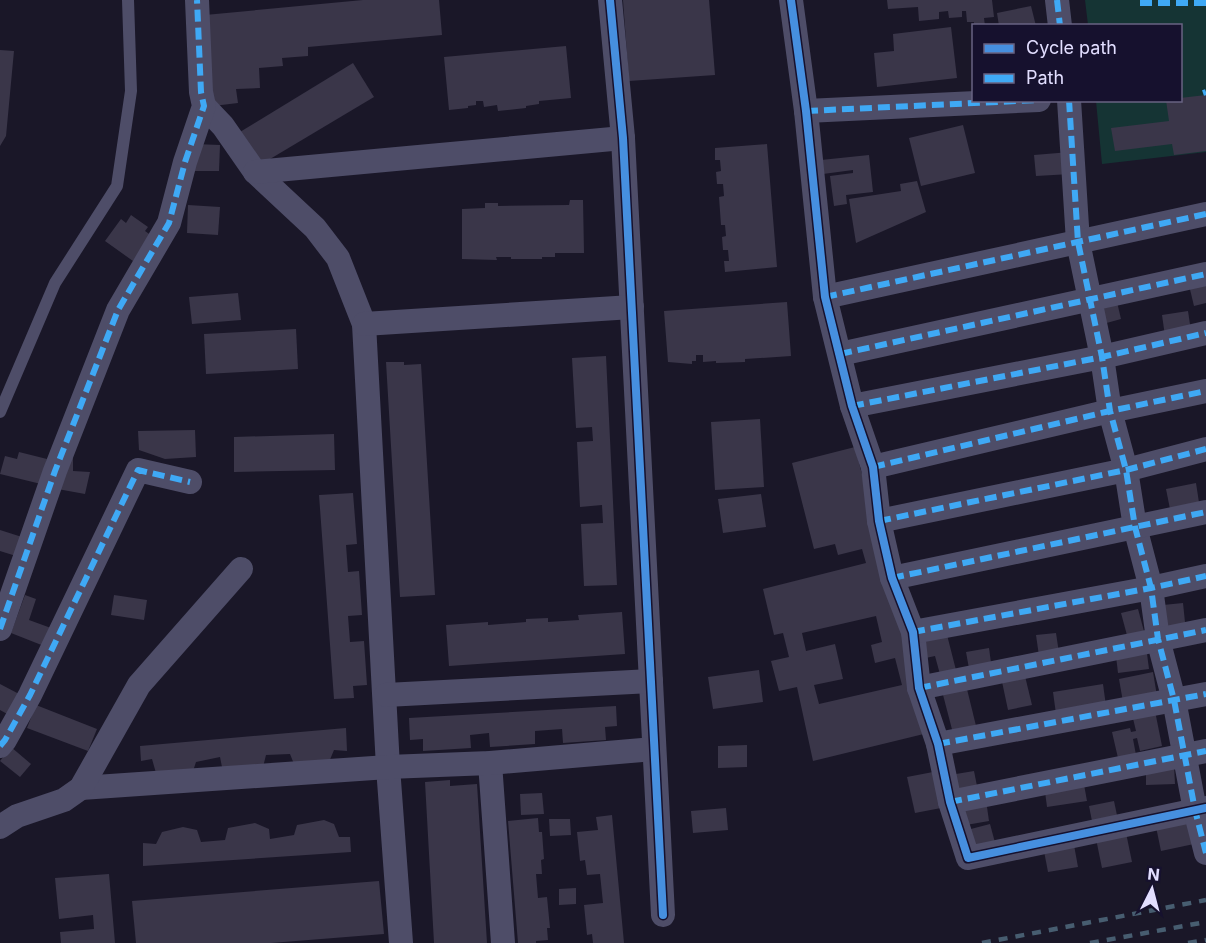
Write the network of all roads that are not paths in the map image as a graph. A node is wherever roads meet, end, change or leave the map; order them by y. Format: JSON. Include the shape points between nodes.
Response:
{"nodes":[{"id":1,"x":129,"y":0,"type":"edge"},
{"id":2,"x":197,"y":0,"type":"edge"},
{"id":3,"x":610,"y":0,"type":"edge"},
{"id":4,"x":791,"y":0,"type":"edge"},
{"id":5,"x":1057,"y":0,"type":"edge"},
{"id":6,"x":1060,"y":24,"type":"edge"},
{"id":7,"x":997,"y":102,"type":"edge"},
{"id":8,"x":1069,"y":102,"type":"edge"},
{"id":9,"x":204,"y":105,"type":"junction"},
{"id":10,"x":806,"y":111,"type":"junction"},
{"id":11,"x":623,"y":138,"type":"junction"},
{"id":12,"x":255,"y":172,"type":"junction"},
{"id":13,"x":1206,"y":214,"type":"edge"},
{"id":14,"x":1078,"y":242,"type":"junction"},
{"id":15,"x":1206,"y":274,"type":"edge"},
{"id":16,"x":825,"y":297,"type":"junction"},
{"id":17,"x":1090,"y":299,"type":"junction"},
{"id":18,"x":632,"y":307,"type":"junction"},
{"id":19,"x":364,"y":324,"type":"junction"},
{"id":20,"x":1206,"y":333,"type":"edge"},
{"id":21,"x":840,"y":354,"type":"junction"},
{"id":22,"x":1102,"y":357,"type":"junction"},
{"id":23,"x":1206,"y":391,"type":"edge"},
{"id":24,"x":2,"y":398,"type":"edge"},
{"id":25,"x":852,"y":406,"type":"junction"},
{"id":26,"x":1110,"y":411,"type":"junction"},
{"id":27,"x":0,"y":412,"type":"edge"},
{"id":28,"x":1206,"y":449,"type":"edge"},
{"id":29,"x":873,"y":467,"type":"junction"},
{"id":30,"x":1126,"y":470,"type":"junction"},
{"id":31,"x":190,"y":482,"type":"dead end"},
{"id":32,"x":1206,"y":512,"type":"edge"},
{"id":33,"x":879,"y":521,"type":"junction"},
{"id":34,"x":1135,"y":527,"type":"junction"},
{"id":35,"x":241,"y":568,"type":"dead end"},
{"id":36,"x":1206,"y":576,"type":"edge"},
{"id":37,"x":892,"y":578,"type":"junction"},
{"id":38,"x":1150,"y":588,"type":"junction"},
{"id":39,"x":0,"y":629,"type":"edge"},
{"id":40,"x":1206,"y":630,"type":"edge"},
{"id":41,"x":913,"y":632,"type":"junction"},
{"id":42,"x":1158,"y":639,"type":"junction"},
{"id":43,"x":651,"y":681,"type":"junction"},
{"id":44,"x":920,"y":688,"type":"junction"},
{"id":45,"x":1206,"y":694,"type":"edge"},
{"id":46,"x":386,"y":695,"type":"junction"},
{"id":47,"x":1174,"y":700,"type":"junction"},
{"id":48,"x":938,"y":744,"type":"junction"},
{"id":49,"x":0,"y":746,"type":"edge"},
{"id":50,"x":654,"y":749,"type":"junction"},
{"id":51,"x":1196,"y":753,"type":"edge"},
{"id":52,"x":490,"y":763,"type":"junction"},
{"id":53,"x":388,"y":767,"type":"junction"},
{"id":54,"x":81,"y":788,"type":"junction"},
{"id":55,"x":950,"y":802,"type":"junction"},
{"id":56,"x":1201,"y":809,"type":"edge"},
{"id":57,"x":0,"y":827,"type":"edge"},
{"id":58,"x":1206,"y":853,"type":"edge"},
{"id":59,"x":663,"y":915,"type":"dead end"},
{"id":60,"x":401,"y":943,"type":"edge"},
{"id":61,"x":503,"y":943,"type":"edge"}],
"edges":[{"from":1,"to":24,"type":"lane","via":[[131,91],[117,186],[55,283]]},
{"from":2,"to":9,"type":"street"},
{"from":3,"to":11,"type":"street"},
{"from":4,"to":10,"type":"street"},
{"from":5,"to":6,"type":"street"},
{"from":7,"to":10,"type":"street"},
{"from":8,"to":14,"type":"street"},
{"from":9,"to":12,"type":"street"},
{"from":9,"to":39,"type":"street","via":[[169,223],[118,309],[55,471]]},
{"from":10,"to":16,"type":"street"},
{"from":11,"to":12,"type":"street"},
{"from":11,"to":18,"type":"street"},
{"from":12,"to":19,"type":"street","via":[[315,228],[338,258]]},
{"from":13,"to":14,"type":"street"},
{"from":14,"to":16,"type":"street"},
{"from":14,"to":17,"type":"street"},
{"from":15,"to":17,"type":"street"},
{"from":16,"to":21,"type":"street"},
{"from":17,"to":21,"type":"street"},
{"from":17,"to":22,"type":"street"},
{"from":18,"to":19,"type":"street"},
{"from":18,"to":43,"type":"street"},
{"from":19,"to":46,"type":"street"},
{"from":20,"to":22,"type":"street"},
{"from":21,"to":25,"type":"street"},
{"from":22,"to":25,"type":"street"},
{"from":22,"to":26,"type":"street"},
{"from":23,"to":26,"type":"street"},
{"from":24,"to":27,"type":"lane"},
{"from":25,"to":29,"type":"street"},
{"from":26,"to":29,"type":"street"},
{"from":26,"to":30,"type":"street"},
{"from":28,"to":30,"type":"street"},
{"from":29,"to":33,"type":"street"},
{"from":30,"to":33,"type":"street"},
{"from":30,"to":34,"type":"street"},
{"from":31,"to":49,"type":"street","via":[[138,470],[30,695]]},
{"from":32,"to":34,"type":"street"},
{"from":33,"to":37,"type":"street"},
{"from":34,"to":37,"type":"street"},
{"from":34,"to":38,"type":"street"},
{"from":35,"to":54,"type":"street","via":[[140,685]]},
{"from":36,"to":38,"type":"street"},
{"from":37,"to":41,"type":"street"},
{"from":38,"to":41,"type":"street"},
{"from":38,"to":42,"type":"street"},
{"from":40,"to":42,"type":"street"},
{"from":41,"to":44,"type":"street"},
{"from":42,"to":44,"type":"street"},
{"from":42,"to":47,"type":"street"},
{"from":43,"to":46,"type":"street"},
{"from":43,"to":50,"type":"street"},
{"from":44,"to":48,"type":"street"},
{"from":45,"to":47,"type":"street"},
{"from":46,"to":53,"type":"street"},
{"from":47,"to":48,"type":"street"},
{"from":47,"to":51,"type":"street"},
{"from":48,"to":55,"type":"street"},
{"from":50,"to":52,"type":"street"},
{"from":50,"to":59,"type":"street"},
{"from":51,"to":55,"type":"street"},
{"from":51,"to":56,"type":"street"},
{"from":52,"to":53,"type":"street"},
{"from":52,"to":61,"type":"street"},
{"from":53,"to":54,"type":"street"},
{"from":53,"to":60,"type":"street"},
{"from":54,"to":57,"type":"street","via":[[64,800],[17,816]]},
{"from":55,"to":56,"type":"street","via":[[968,858]]},
{"from":56,"to":58,"type":"street"}]}
